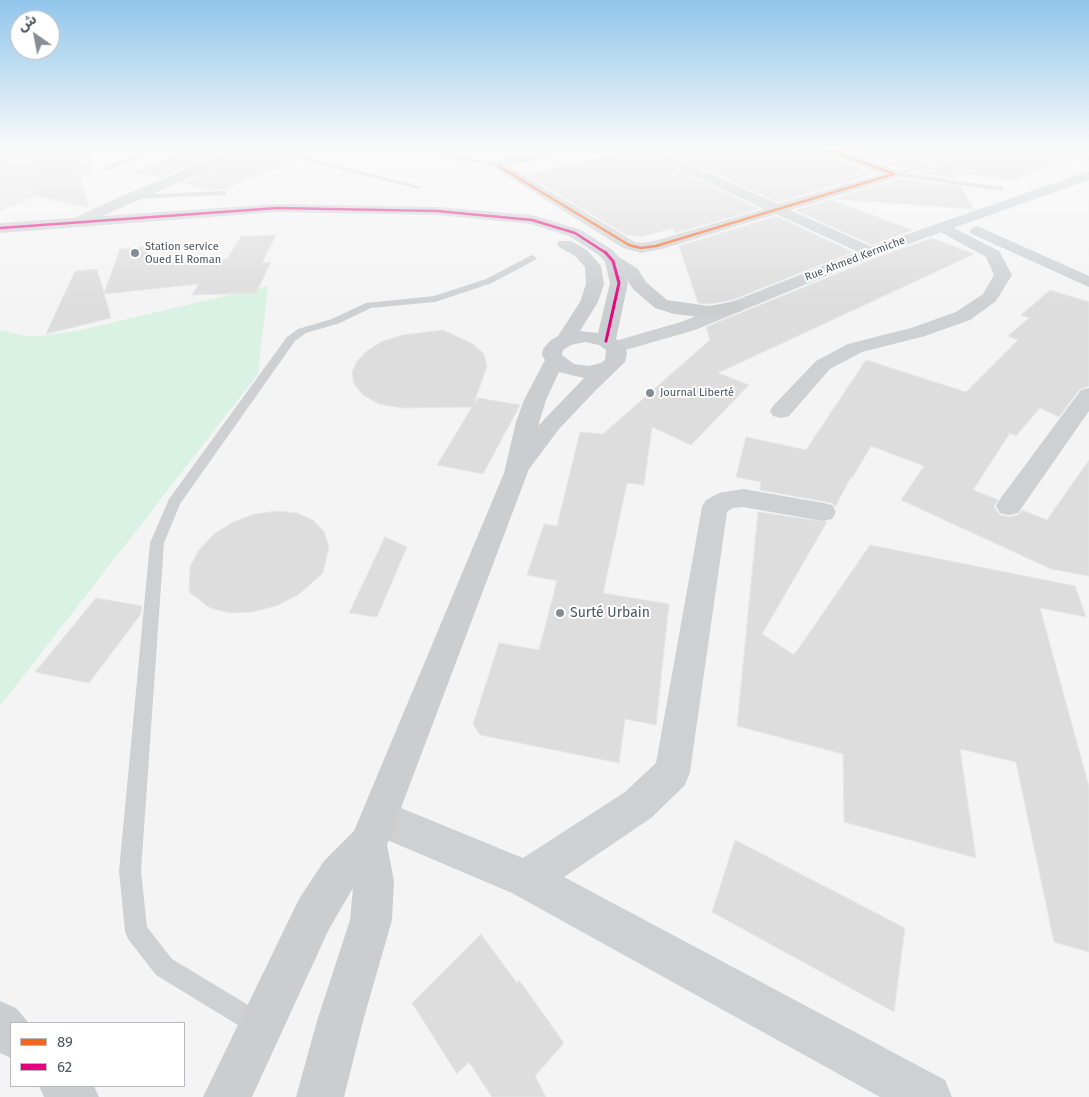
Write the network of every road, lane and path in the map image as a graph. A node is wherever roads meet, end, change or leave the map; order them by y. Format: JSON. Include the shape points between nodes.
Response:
{"nodes":[{"id":1,"x":121,"y":201,"type":"edge"},
{"id":2,"x":557,"y":201,"type":"edge"},
{"id":3,"x":760,"y":201,"type":"edge"},
{"id":4,"x":803,"y":201,"type":"edge"},
{"id":5,"x":1015,"y":201,"type":"edge"},
{"id":6,"x":777,"y":209,"type":"junction"},
{"id":7,"x":77,"y":222,"type":"junction"},
{"id":8,"x":950,"y":224,"type":"junction"},
{"id":9,"x":0,"y":228,"type":"edge"},
{"id":10,"x":0,"y":236,"type":"edge"},
{"id":11,"x":871,"y":252,"type":"junction"},
{"id":12,"x":532,"y":258,"type":"dead end"},
{"id":13,"x":613,"y":262,"type":"junction"},
{"id":14,"x":1089,"y":282,"type":"edge"},
{"id":15,"x":736,"y":307,"type":"junction"},
{"id":16,"x":565,"y":340,"type":"junction"},
{"id":17,"x":609,"y":352,"type":"junction"},
{"id":18,"x":554,"y":360,"type":"junction"},
{"id":19,"x":1089,"y":395,"type":"edge"},
{"id":20,"x":781,"y":411,"type":"dead end"},
{"id":21,"x":516,"y":472,"type":"junction"},
{"id":22,"x":1010,"y":506,"type":"dead end"},
{"id":23,"x":822,"y":512,"type":"dead end"},
{"id":24,"x":374,"y":832,"type":"junction"},
{"id":25,"x":526,"y":879,"type":"junction"},
{"id":26,"x":0,"y":1024,"type":"edge"},
{"id":27,"x":259,"y":1026,"type":"junction"},
{"id":28,"x":10,"y":1034,"type":"edge"},
{"id":29,"x":64,"y":1087,"type":"edge"},
{"id":30,"x":74,"y":1097,"type":"edge"},
{"id":31,"x":227,"y":1097,"type":"edge"},
{"id":32,"x":320,"y":1097,"type":"edge"},
{"id":33,"x":928,"y":1097,"type":"edge"}],
"edges":[{"from":1,"to":7,"type":"street"},
{"from":2,"to":6,"type":"street","via":[[629,245],[641,248]]},
{"from":3,"to":6,"type":"street"},
{"from":4,"to":6,"type":"street"},
{"from":5,"to":8,"type":"main road","name":"Rue Ahmed Kermiche"},
{"from":6,"to":11,"type":"street"},
{"from":7,"to":9,"type":"main road"},
{"from":7,"to":13,"type":"main road","via":[[277,208],[507,216],[546,223],[575,233],[606,252]]},
{"from":8,"to":11,"type":"main road","name":"Rue Ahmed Kermiche"},
{"from":8,"to":14,"type":"street"},
{"from":8,"to":20,"type":"street","via":[[993,254],[1003,275],[990,297],[963,316],[918,332],[855,348],[823,364]]},
{"from":10,"to":16,"type":"main road","via":[[278,216],[499,226],[544,235],[566,244],[593,266],[595,284],[589,302]]},
{"from":11,"to":15,"type":"main road","name":"Rue Ahmed Kermiche"},
{"from":12,"to":27,"type":"lane","via":[[489,281],[435,299],[370,305],[336,321],[302,331],[292,339],[174,503],[157,543],[130,871],[136,931],[164,967]]},
{"from":13,"to":15,"type":"main road","via":[[632,273],[639,285],[661,304],[709,312]]},
{"from":13,"to":17,"type":"main road","via":[[619,283]]},
{"from":15,"to":17,"type":"main road","name":"Rue Ahmed Kermiche"},
{"from":16,"to":17,"type":"main road","via":[[585,336]]},
{"from":16,"to":18,"type":"main road","via":[[553,349]]},
{"from":17,"to":18,"type":"main road","via":[[594,372],[578,372],[560,366]]},
{"from":17,"to":21,"type":"main road","via":[[588,384],[551,424]]},
{"from":18,"to":21,"type":"main road","via":[[527,422]]},
{"from":19,"to":22,"type":"street"},
{"from":21,"to":24,"type":"main road"},
{"from":23,"to":25,"type":"street","via":[[743,498],[728,499],[715,507],[672,772],[638,805]]},
{"from":24,"to":25,"type":"street"},
{"from":24,"to":27,"type":"main road","via":[[325,894]]},
{"from":24,"to":32,"type":"main road","via":[[371,920]]},
{"from":25,"to":33,"type":"street"},
{"from":26,"to":28,"type":"main road"},
{"from":27,"to":31,"type":"main road"},
{"from":29,"to":30,"type":"main road"}]}
